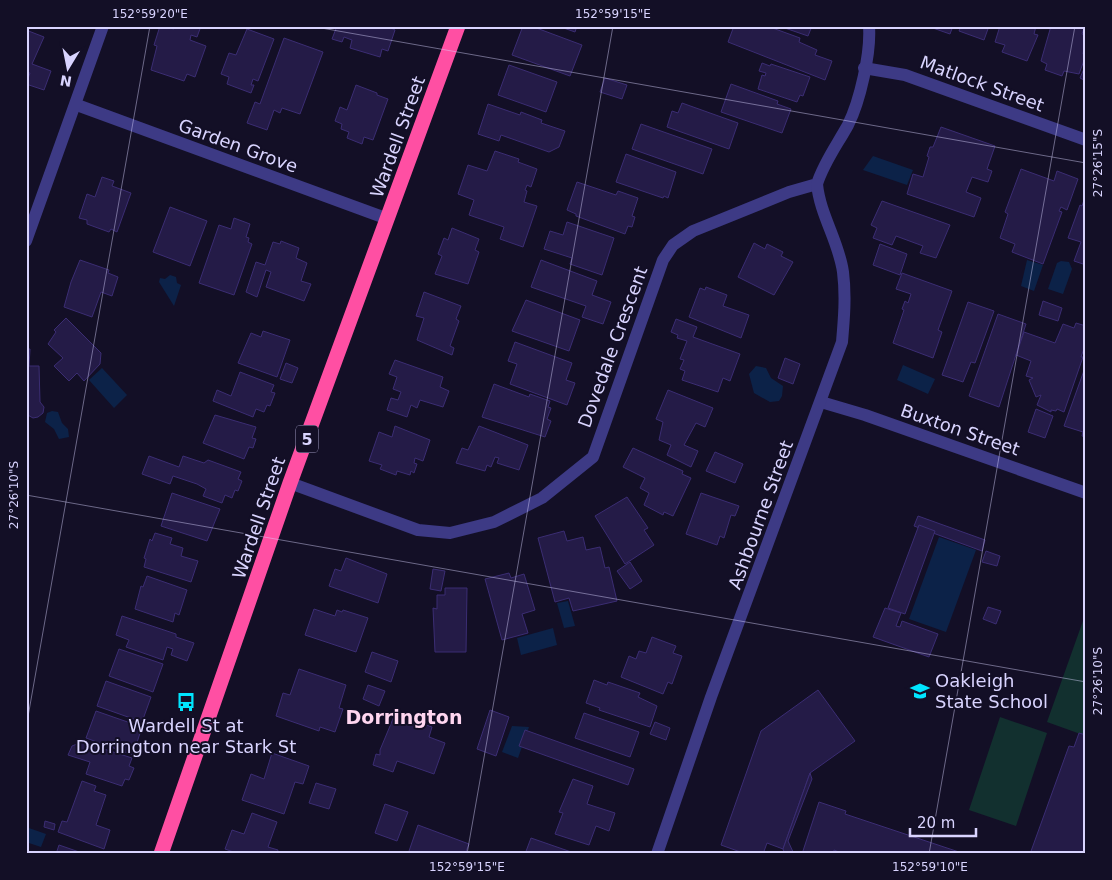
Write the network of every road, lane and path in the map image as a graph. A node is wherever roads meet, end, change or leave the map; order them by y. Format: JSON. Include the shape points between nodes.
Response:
{"nodes":[{"id":1,"x":103,"y":26,"type":"edge"},
{"id":2,"x":458,"y":26,"type":"edge"},
{"id":3,"x":869,"y":26,"type":"edge"},
{"id":4,"x":864,"y":68,"type":"junction"},
{"id":5,"x":77,"y":105,"type":"junction"},
{"id":6,"x":1086,"y":140,"type":"edge"},
{"id":7,"x":817,"y":184,"type":"junction"},
{"id":8,"x":388,"y":219,"type":"junction"},
{"id":9,"x":26,"y":241,"type":"edge"},
{"id":10,"x":821,"y":402,"type":"junction"},
{"id":11,"x":290,"y":483,"type":"junction"},
{"id":12,"x":1086,"y":494,"type":"edge"},
{"id":13,"x":161,"y":854,"type":"edge"},
{"id":14,"x":657,"y":854,"type":"edge"}],
"edges":[{"from":1,"to":5,"type":"street"},
{"from":2,"to":8,"type":"highway","name":"Wardell Street","number":"5"},
{"from":3,"to":4,"type":"street"},
{"from":4,"to":6,"type":"street","name":"Matlock Street","via":[[905,75]]},
{"from":4,"to":7,"type":"street","via":[[849,124],[823,167]]},
{"from":5,"to":8,"type":"street","name":"Garden Grove"},
{"from":5,"to":9,"type":"street"},
{"from":7,"to":10,"type":"street","name":"Ashbourne Street","via":[[818,198],[843,271],[845,308],[842,342]]},
{"from":7,"to":11,"type":"street","name":"Dovedale Crescent","via":[[692,231],[673,245],[664,260],[593,457],[542,498],[494,522],[450,533],[418,530]]},
{"from":8,"to":11,"type":"highway","name":"Wardell Street","number":"5"},
{"from":10,"to":12,"type":"street","name":"Buxton Street"},
{"from":10,"to":14,"type":"street","name":"Ashbourne Street","via":[[711,697]]},
{"from":11,"to":13,"type":"highway","name":"Wardell Street","number":"5"}]}
